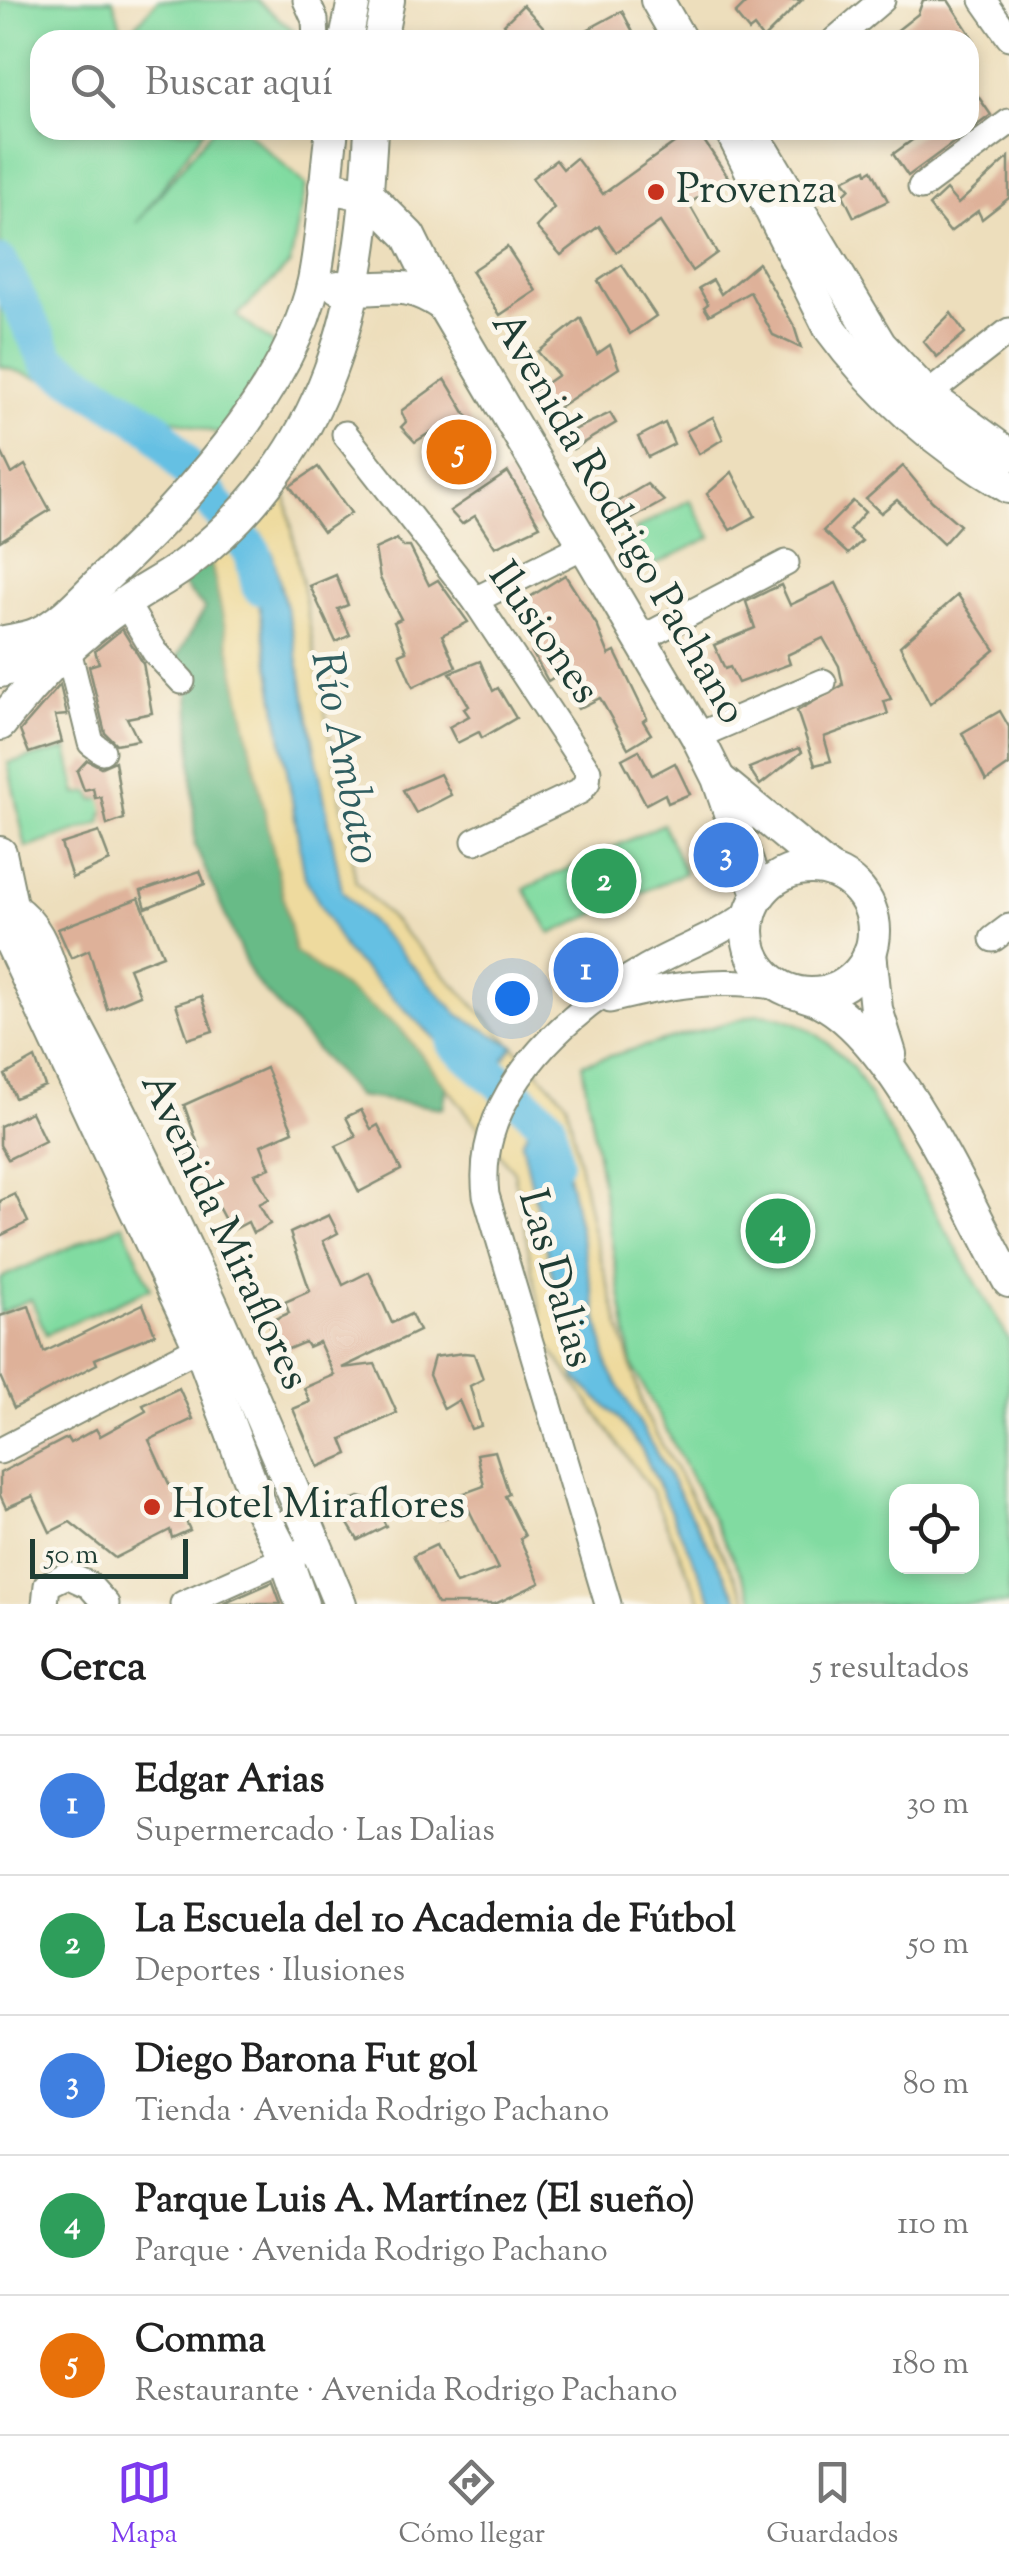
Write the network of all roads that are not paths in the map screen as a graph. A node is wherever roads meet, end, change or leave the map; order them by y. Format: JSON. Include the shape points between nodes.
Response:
{"nodes":[{"id":1,"x":306,"y":0,"type":"edge"},
{"id":2,"x":657,"y":0,"type":"edge"},
{"id":3,"x":678,"y":0,"type":"edge"},
{"id":4,"x":882,"y":0,"type":"edge"},
{"id":5,"x":983,"y":0,"type":"edge"},
{"id":6,"x":350,"y":18,"type":"edge"},
{"id":7,"x":383,"y":21,"type":"edge"},
{"id":8,"x":316,"y":30,"type":"edge"},
{"id":9,"x":674,"y":30,"type":"edge"},
{"id":10,"x":694,"y":30,"type":"edge"},
{"id":11,"x":847,"y":30,"type":"edge"},
{"id":12,"x":1009,"y":37,"type":"edge"},
{"id":13,"x":1009,"y":122,"type":"edge"},
{"id":14,"x":331,"y":140,"type":"edge"},
{"id":15,"x":371,"y":140,"type":"edge"},
{"id":16,"x":736,"y":140,"type":"edge"},
{"id":17,"x":756,"y":140,"type":"edge"},
{"id":18,"x":324,"y":186,"type":"junction"},
{"id":19,"x":921,"y":187,"type":"dead end"},
{"id":20,"x":368,"y":195,"type":"junction"},
{"id":21,"x":314,"y":283,"type":"junction"},
{"id":22,"x":356,"y":290,"type":"junction"},
{"id":23,"x":443,"y":305,"type":"junction"},
{"id":24,"x":1009,"y":331,"type":"edge"},
{"id":25,"x":928,"y":395,"type":"junction"},
{"id":26,"x":345,"y":434,"type":"dead end"},
{"id":27,"x":1009,"y":454,"type":"edge"},
{"id":28,"x":1009,"y":487,"type":"edge"},
{"id":29,"x":583,"y":546,"type":"junction"},
{"id":30,"x":786,"y":563,"type":"dead end"},
{"id":31,"x":474,"y":600,"type":"junction"},
{"id":32,"x":125,"y":602,"type":"junction"},
{"id":33,"x":639,"y":640,"type":"junction"},
{"id":34,"x":0,"y":643,"type":"edge"},
{"id":35,"x":63,"y":650,"type":"junction"},
{"id":36,"x":0,"y":671,"type":"edge"},
{"id":37,"x":182,"y":680,"type":"dead end"},
{"id":38,"x":822,"y":682,"type":"dead end"},
{"id":39,"x":0,"y":724,"type":"edge"},
{"id":40,"x":697,"y":736,"type":"junction"},
{"id":41,"x":102,"y":751,"type":"dead end"},
{"id":42,"x":718,"y":778,"type":"junction"},
{"id":43,"x":475,"y":841,"type":"dead end"},
{"id":44,"x":0,"y":854,"type":"edge"},
{"id":45,"x":829,"y":870,"type":"junction"},
{"id":46,"x":7,"y":894,"type":"edge"},
{"id":47,"x":754,"y":904,"type":"junction"},
{"id":48,"x":870,"y":952,"type":"junction"},
{"id":49,"x":792,"y":991,"type":"junction"},
{"id":50,"x":591,"y":1005,"type":"junction"},
{"id":51,"x":899,"y":1082,"type":"junction"},
{"id":52,"x":1009,"y":1281,"type":"edge"},
{"id":53,"x":213,"y":1340,"type":"junction"},
{"id":54,"x":0,"y":1451,"type":"edge"},
{"id":55,"x":301,"y":1551,"type":"junction"},
{"id":56,"x":46,"y":1604,"type":"edge"},
{"id":57,"x":106,"y":1604,"type":"edge"},
{"id":58,"x":183,"y":1604,"type":"edge"},
{"id":59,"x":302,"y":1604,"type":"edge"},
{"id":60,"x":340,"y":1604,"type":"edge"},
{"id":61,"x":608,"y":1604,"type":"edge"}],
"edges":[{"from":1,"to":8,"type":"street"},
{"from":2,"to":9,"type":"main road"},
{"from":3,"to":10,"type":"main road"},
{"from":4,"to":11,"type":"street"},
{"from":5,"to":12,"type":"street"},
{"from":6,"to":7,"type":"main road"},
{"from":13,"to":19,"type":"street"},
{"from":14,"to":18,"type":"main road"},
{"from":15,"to":20,"type":"main road"},
{"from":16,"to":28,"type":"main road","via":[[850,356],[961,459]]},
{"from":17,"to":25,"type":"main road","via":[[880,345]]},
{"from":18,"to":20,"type":"main road"},
{"from":18,"to":21,"type":"main road"},
{"from":20,"to":22,"type":"main road"},
{"from":20,"to":23,"type":"main road","name":"Avenida Rodrigo Pachano","via":[[409,236]]},
{"from":21,"to":22,"type":"main road","name":"Avenida Rodrigo Pachano"},
{"from":21,"to":34,"type":"main road","via":[[286,353],[232,441],[141,544],[58,621],[36,635]]},
{"from":22,"to":23,"type":"main road","name":"Avenida Rodrigo Pachano","via":[[403,284]]},
{"from":22,"to":32,"type":"main road","via":[[337,354],[277,476],[183,566]]},
{"from":23,"to":29,"type":"main road","name":"Avenida Rodrigo Pachano"},
{"from":24,"to":25,"type":"street"},
{"from":25,"to":27,"type":"main road"},
{"from":26,"to":31,"type":"street","name":"Ilusiones"},
{"from":29,"to":31,"type":"street"},
{"from":29,"to":33,"type":"main road","name":"Avenida Rodrigo Pachano"},
{"from":30,"to":33,"type":"street"},
{"from":31,"to":43,"type":"street","name":"Ilusiones","via":[[588,771],[580,791]]},
{"from":32,"to":35,"type":"main road"},
{"from":32,"to":37,"type":"street","via":[[154,652]]},
{"from":33,"to":40,"type":"main road","name":"Avenida Rodrigo Pachano"},
{"from":35,"to":36,"type":"main road"},
{"from":35,"to":39,"type":"main road"},
{"from":35,"to":41,"type":"street","via":[[91,744]]},
{"from":38,"to":40,"type":"street"},
{"from":40,"to":42,"type":"main road","name":"Avenida Rodrigo Pachano"},
{"from":42,"to":45,"type":"main road","name":"Avenida Rodrigo Pachano"},
{"from":42,"to":47,"type":"main road","name":"Avenida Rodrigo Pachano"},
{"from":44,"to":46,"type":"main road","name":"Avenida Miraflores"},
{"from":45,"to":47,"type":"main road","via":[[790,870]]},
{"from":45,"to":48,"type":"main road","via":[[848,878],[867,902],[874,932]]},
{"from":46,"to":53,"type":"main road","name":"Avenida Miraflores","via":[[32,922]]},
{"from":47,"to":49,"type":"main road","via":[[751,955]]},
{"from":47,"to":50,"type":"street","name":"Las Dalias","via":[[713,938],[642,969]]},
{"from":48,"to":49,"type":"main road","via":[[844,985]]},
{"from":48,"to":51,"type":"main road","via":[[876,1009]]},
{"from":49,"to":50,"type":"street","name":"Las Dalias","via":[[738,980],[694,982]]},
{"from":49,"to":51,"type":"main road","via":[[824,1000],[866,1034]]},
{"from":50,"to":61,"type":"street","name":"Las Dalias","via":[[547,1042],[502,1104],[484,1153],[486,1196]]},
{"from":51,"to":52,"type":"main road"},
{"from":53,"to":54,"type":"street"},
{"from":53,"to":55,"type":"main road","name":"Avenida Miraflores","via":[[260,1508]]},
{"from":55,"to":58,"type":"street"},
{"from":55,"to":59,"type":"main road","name":"Avenida Miraflores"},
{"from":55,"to":60,"type":"main road","name":"Avenida Miraflores"},
{"from":56,"to":57,"type":"street","via":[[47,1585],[66,1575],[89,1585]]}]}
